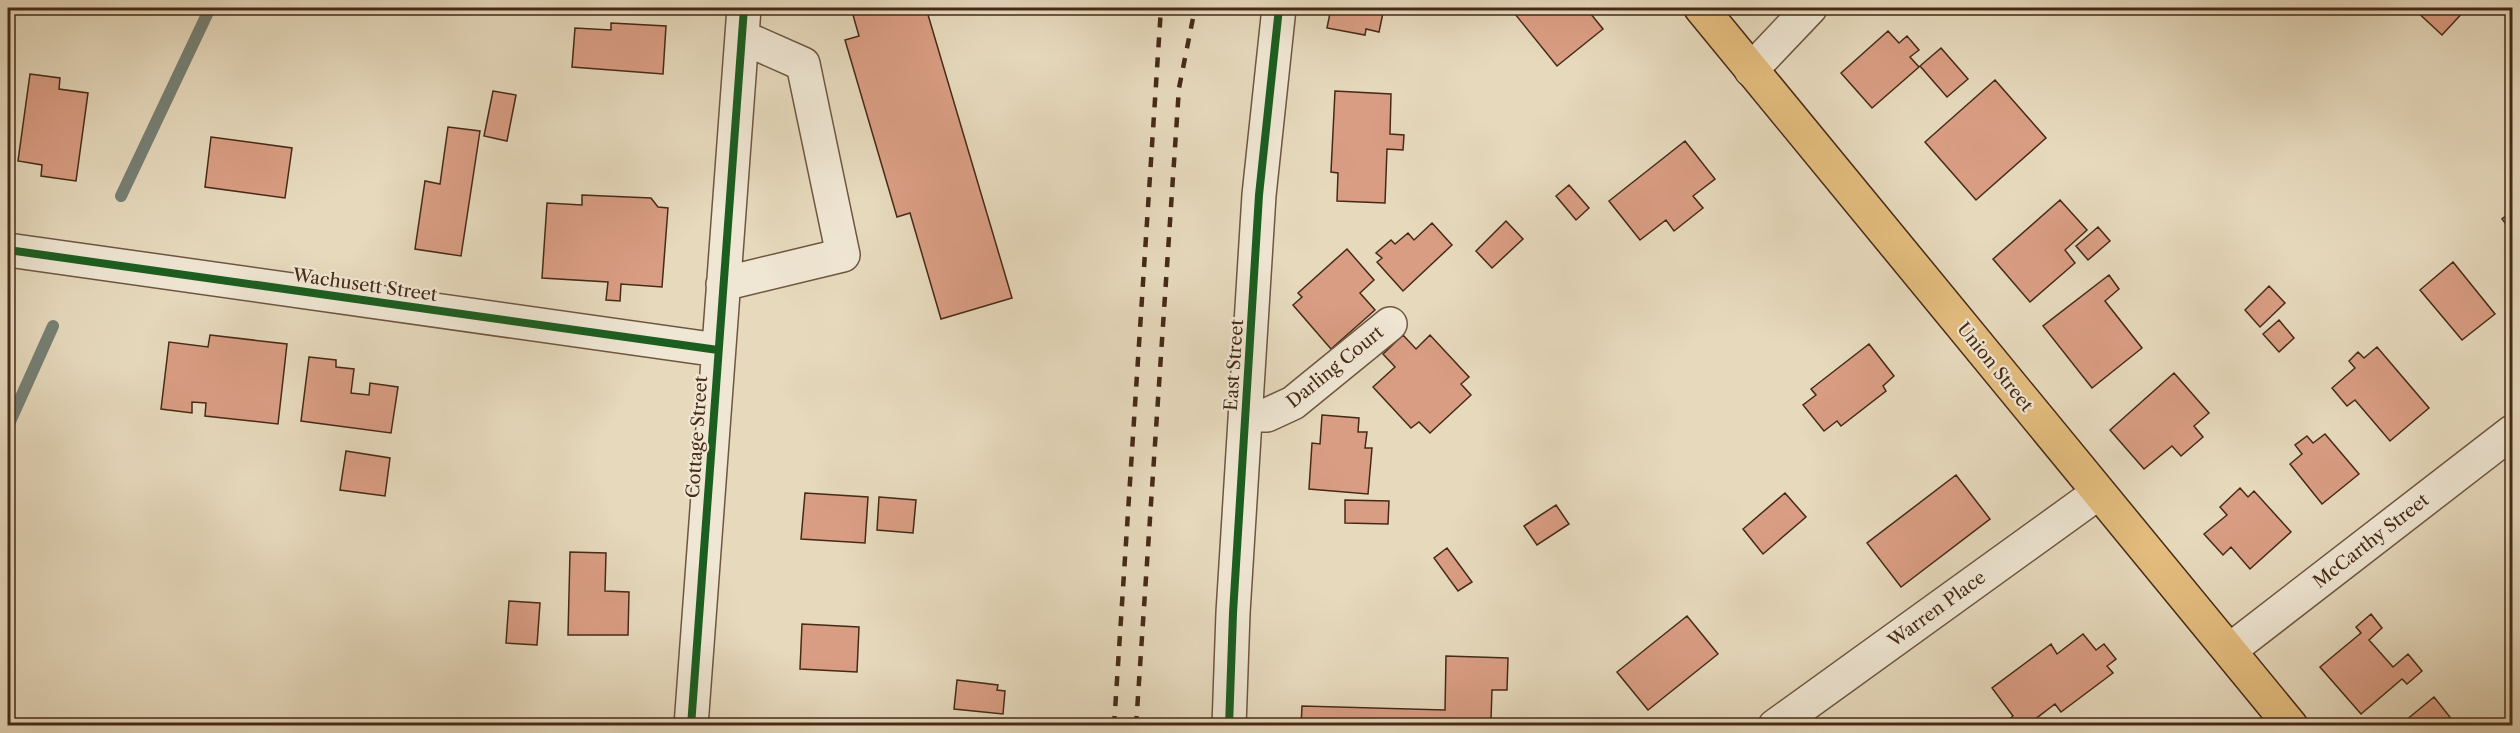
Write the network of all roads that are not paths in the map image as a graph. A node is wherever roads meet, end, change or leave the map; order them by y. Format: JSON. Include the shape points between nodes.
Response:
{"nodes":[{"id":1,"x":1279,"y":8,"type":"edge"},
{"id":2,"x":1701,"y":8,"type":"edge"},
{"id":3,"x":1810,"y":8,"type":"edge"},
{"id":4,"x":743,"y":22,"type":"edge"},
{"id":5,"x":1751,"y":70,"type":"junction"},
{"id":6,"x":8,"y":249,"type":"edge"},
{"id":7,"x":723,"y":284,"type":"junction"},
{"id":8,"x":1390,"y":324,"type":"dead end"},
{"id":9,"x":718,"y":350,"type":"junction"},
{"id":10,"x":1246,"y":415,"type":"junction"},
{"id":11,"x":2512,"y":432,"type":"edge"},
{"id":12,"x":2098,"y":493,"type":"junction"},
{"id":13,"x":2230,"y":650,"type":"junction"},
{"id":14,"x":691,"y":726,"type":"edge"},
{"id":15,"x":1229,"y":726,"type":"edge"},
{"id":16,"x":1775,"y":726,"type":"edge"},
{"id":17,"x":2291,"y":726,"type":"edge"}],
"edges":[{"from":1,"to":10,"type":"street","name":"East Street","via":[[1259,195]]},
{"from":2,"to":5,"type":"main road","name":"Union Street"},
{"from":3,"to":5,"type":"street"},
{"from":4,"to":7,"type":"street","name":"Cottage Street"},
{"from":4,"to":7,"type":"street","via":[[803,64],[843,255]]},
{"from":5,"to":12,"type":"main road","name":"Union Street"},
{"from":6,"to":9,"type":"street","name":"Wachusett Street"},
{"from":7,"to":9,"type":"street","name":"Cottage Street"},
{"from":8,"to":10,"type":"street","name":"Darling Court","via":[[1293,404],[1268,415]]},
{"from":9,"to":14,"type":"street","name":"Cottage Street"},
{"from":10,"to":15,"type":"street","name":"East Street"},
{"from":11,"to":13,"type":"street","name":"McCarthy Street"},
{"from":12,"to":13,"type":"main road","name":"Union Street"},
{"from":12,"to":16,"type":"street","name":"Warren Place"},
{"from":13,"to":17,"type":"main road","name":"Union Street"}]}
